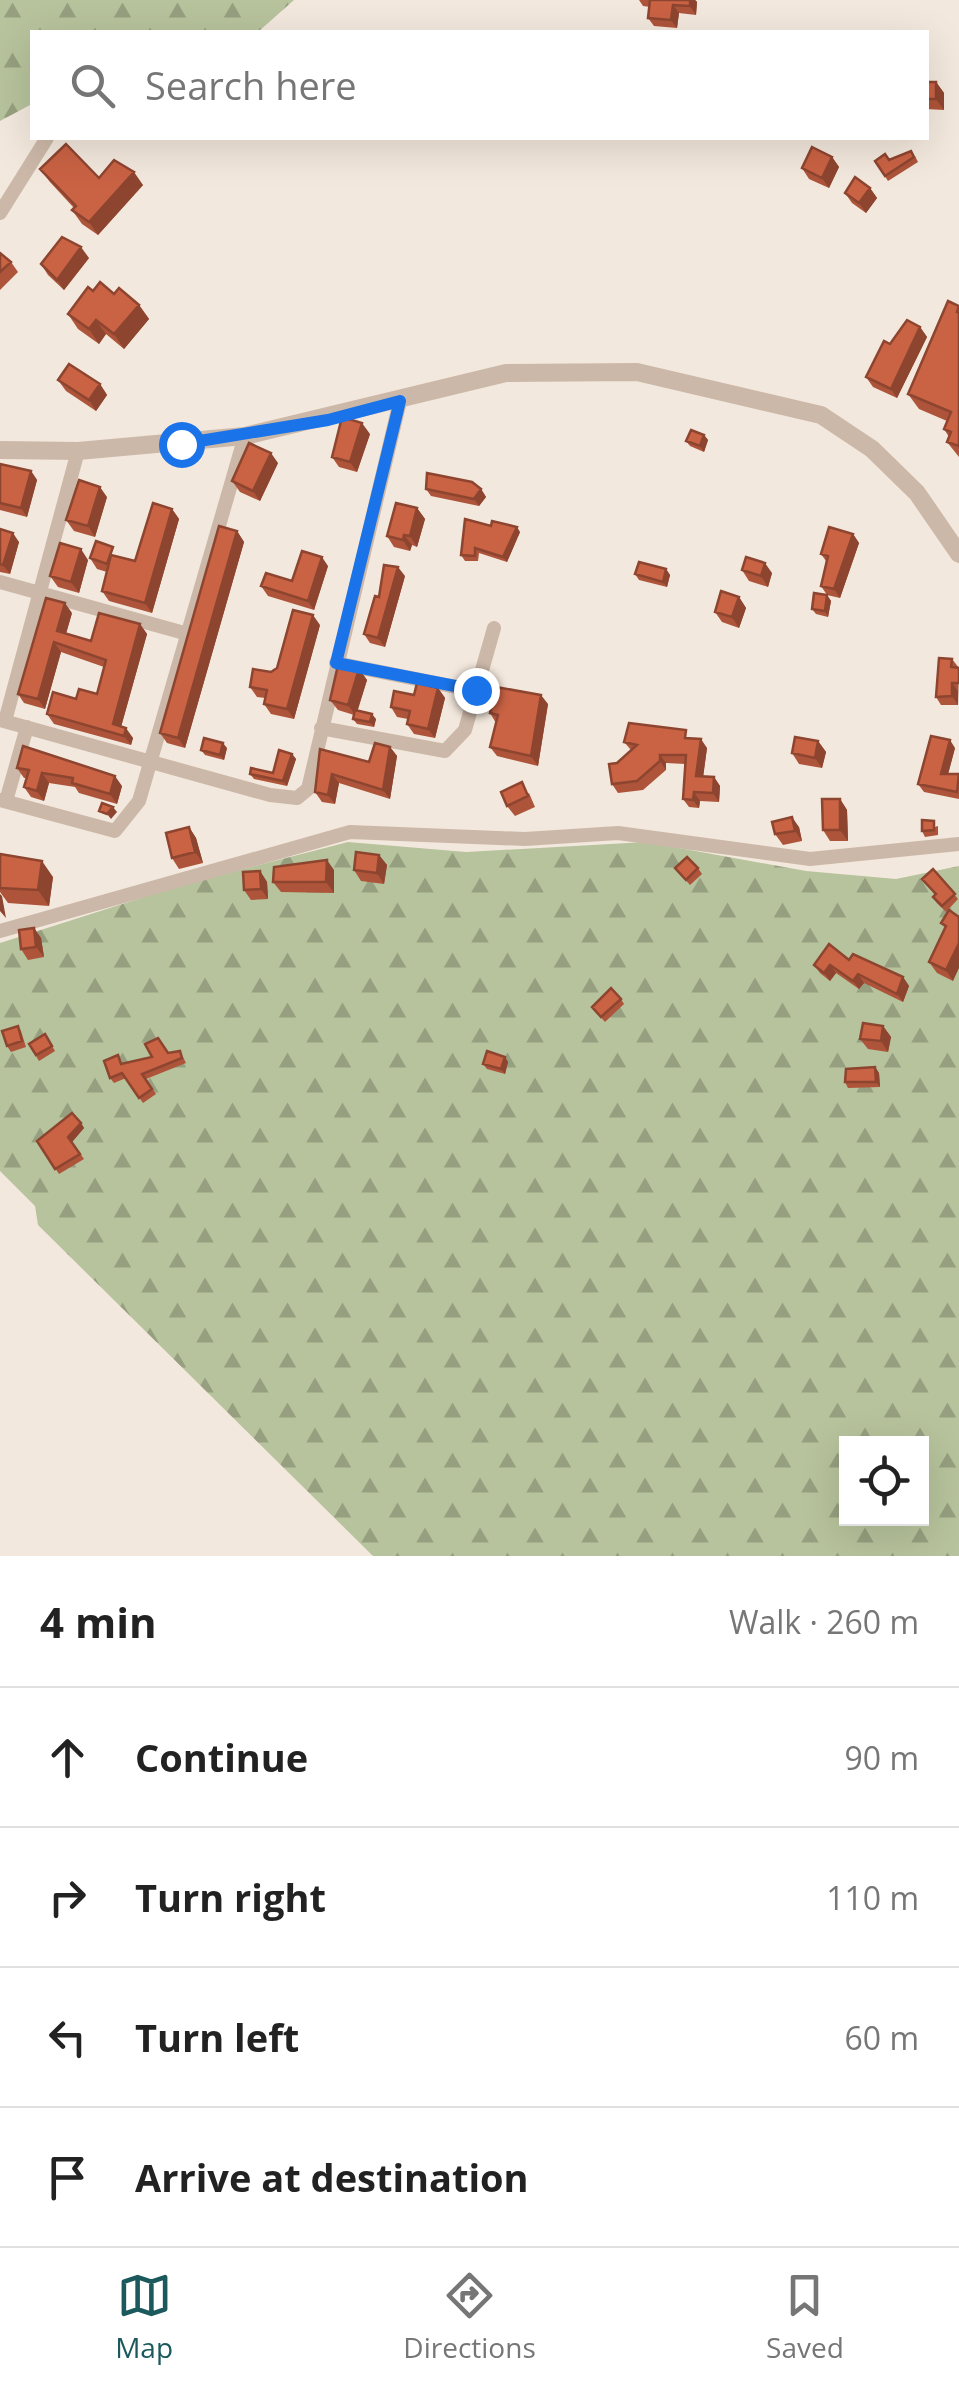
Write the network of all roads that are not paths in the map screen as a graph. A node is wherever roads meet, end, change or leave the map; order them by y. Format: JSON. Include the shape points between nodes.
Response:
{"nodes":[{"id":1,"x":45,"y":140,"type":"edge"},
{"id":2,"x":0,"y":213,"type":"edge"},
{"id":3,"x":400,"y":401,"type":"junction"},
{"id":4,"x":245,"y":436,"type":"junction"},
{"id":5,"x":0,"y":450,"type":"edge"},
{"id":6,"x":78,"y":452,"type":"junction"},
{"id":7,"x":959,"y":554,"type":"edge"},
{"id":8,"x":0,"y":582,"type":"edge"},
{"id":9,"x":41,"y":592,"type":"junction"},
{"id":10,"x":494,"y":628,"type":"dead end"},
{"id":11,"x":188,"y":634,"type":"junction"},
{"id":12,"x":336,"y":663,"type":"junction"},
{"id":13,"x":476,"y":690,"type":"junction"},
{"id":14,"x":2,"y":721,"type":"edge"},
{"id":15,"x":27,"y":728,"type":"junction"},
{"id":16,"x":321,"y":728,"type":"junction"},
{"id":17,"x":148,"y":761,"type":"junction"},
{"id":18,"x":3,"y":800,"type":"edge"},
{"id":19,"x":959,"y":844,"type":"edge"},
{"id":20,"x":0,"y":932,"type":"edge"}],
"edges":[{"from":1,"to":2,"type":"street"},
{"from":3,"to":4,"type":"street"},
{"from":3,"to":7,"type":"street","via":[[506,374],[637,372],[821,415],[872,449],[917,493]]},
{"from":3,"to":12,"type":"street"},
{"from":4,"to":6,"type":"street"},
{"from":4,"to":11,"type":"street"},
{"from":5,"to":6,"type":"street"},
{"from":6,"to":9,"type":"street"},
{"from":8,"to":9,"type":"street"},
{"from":9,"to":11,"type":"street"},
{"from":9,"to":14,"type":"street"},
{"from":10,"to":13,"type":"street"},
{"from":11,"to":17,"type":"street"},
{"from":12,"to":13,"type":"street"},
{"from":12,"to":16,"type":"street"},
{"from":13,"to":16,"type":"street","via":[[465,730],[445,751]]},
{"from":14,"to":15,"type":"street"},
{"from":15,"to":17,"type":"street"},
{"from":15,"to":18,"type":"street"},
{"from":16,"to":17,"type":"street","via":[[308,789],[297,798]]},
{"from":17,"to":18,"type":"street","via":[[139,800],[115,831]]},
{"from":19,"to":20,"type":"street","via":[[810,860],[618,833],[525,838],[350,832]]}]}
